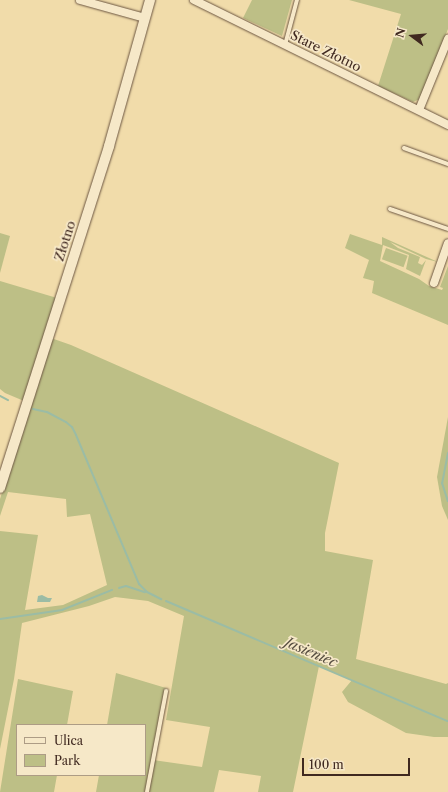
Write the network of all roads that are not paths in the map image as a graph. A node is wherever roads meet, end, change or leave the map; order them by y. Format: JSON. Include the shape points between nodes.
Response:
{"nodes":[{"id":1,"x":80,"y":0,"type":"edge"},
{"id":2,"x":150,"y":0,"type":"edge"},
{"id":3,"x":194,"y":0,"type":"edge"},
{"id":4,"x":297,"y":0,"type":"edge"},
{"id":5,"x":145,"y":18,"type":"junction"},
{"id":6,"x":448,"y":39,"type":"edge"},
{"id":7,"x":285,"y":45,"type":"junction"},
{"id":8,"x":419,"y":110,"type":"junction"},
{"id":9,"x":448,"y":125,"type":"edge"},
{"id":10,"x":404,"y":148,"type":"dead end"},
{"id":11,"x":448,"y":164,"type":"edge"},
{"id":12,"x":390,"y":209,"type":"dead end"},
{"id":13,"x":448,"y":229,"type":"edge"},
{"id":14,"x":448,"y":243,"type":"edge"},
{"id":15,"x":434,"y":283,"type":"dead end"},
{"id":16,"x":4,"y":464,"type":"edge"},
{"id":17,"x":0,"y":488,"type":"edge"},
{"id":18,"x":166,"y":691,"type":"dead end"},
{"id":19,"x":147,"y":792,"type":"edge"}],
"edges":[{"from":1,"to":5,"type":"street"},
{"from":2,"to":5,"type":"street","name":"Złotno"},
{"from":3,"to":7,"type":"street","name":"Stare Złotno"},
{"from":4,"to":7,"type":"lane"},
{"from":5,"to":16,"type":"street","name":"Złotno","via":[[109,146]]},
{"from":6,"to":8,"type":"street"},
{"from":7,"to":8,"type":"street","name":"Stare Złotno"},
{"from":8,"to":9,"type":"street","name":"Stare Złotno"},
{"from":10,"to":11,"type":"lane"},
{"from":12,"to":13,"type":"lane"},
{"from":14,"to":15,"type":"street"},
{"from":16,"to":17,"type":"street","name":"Złotno"},
{"from":18,"to":19,"type":"lane"}]}
